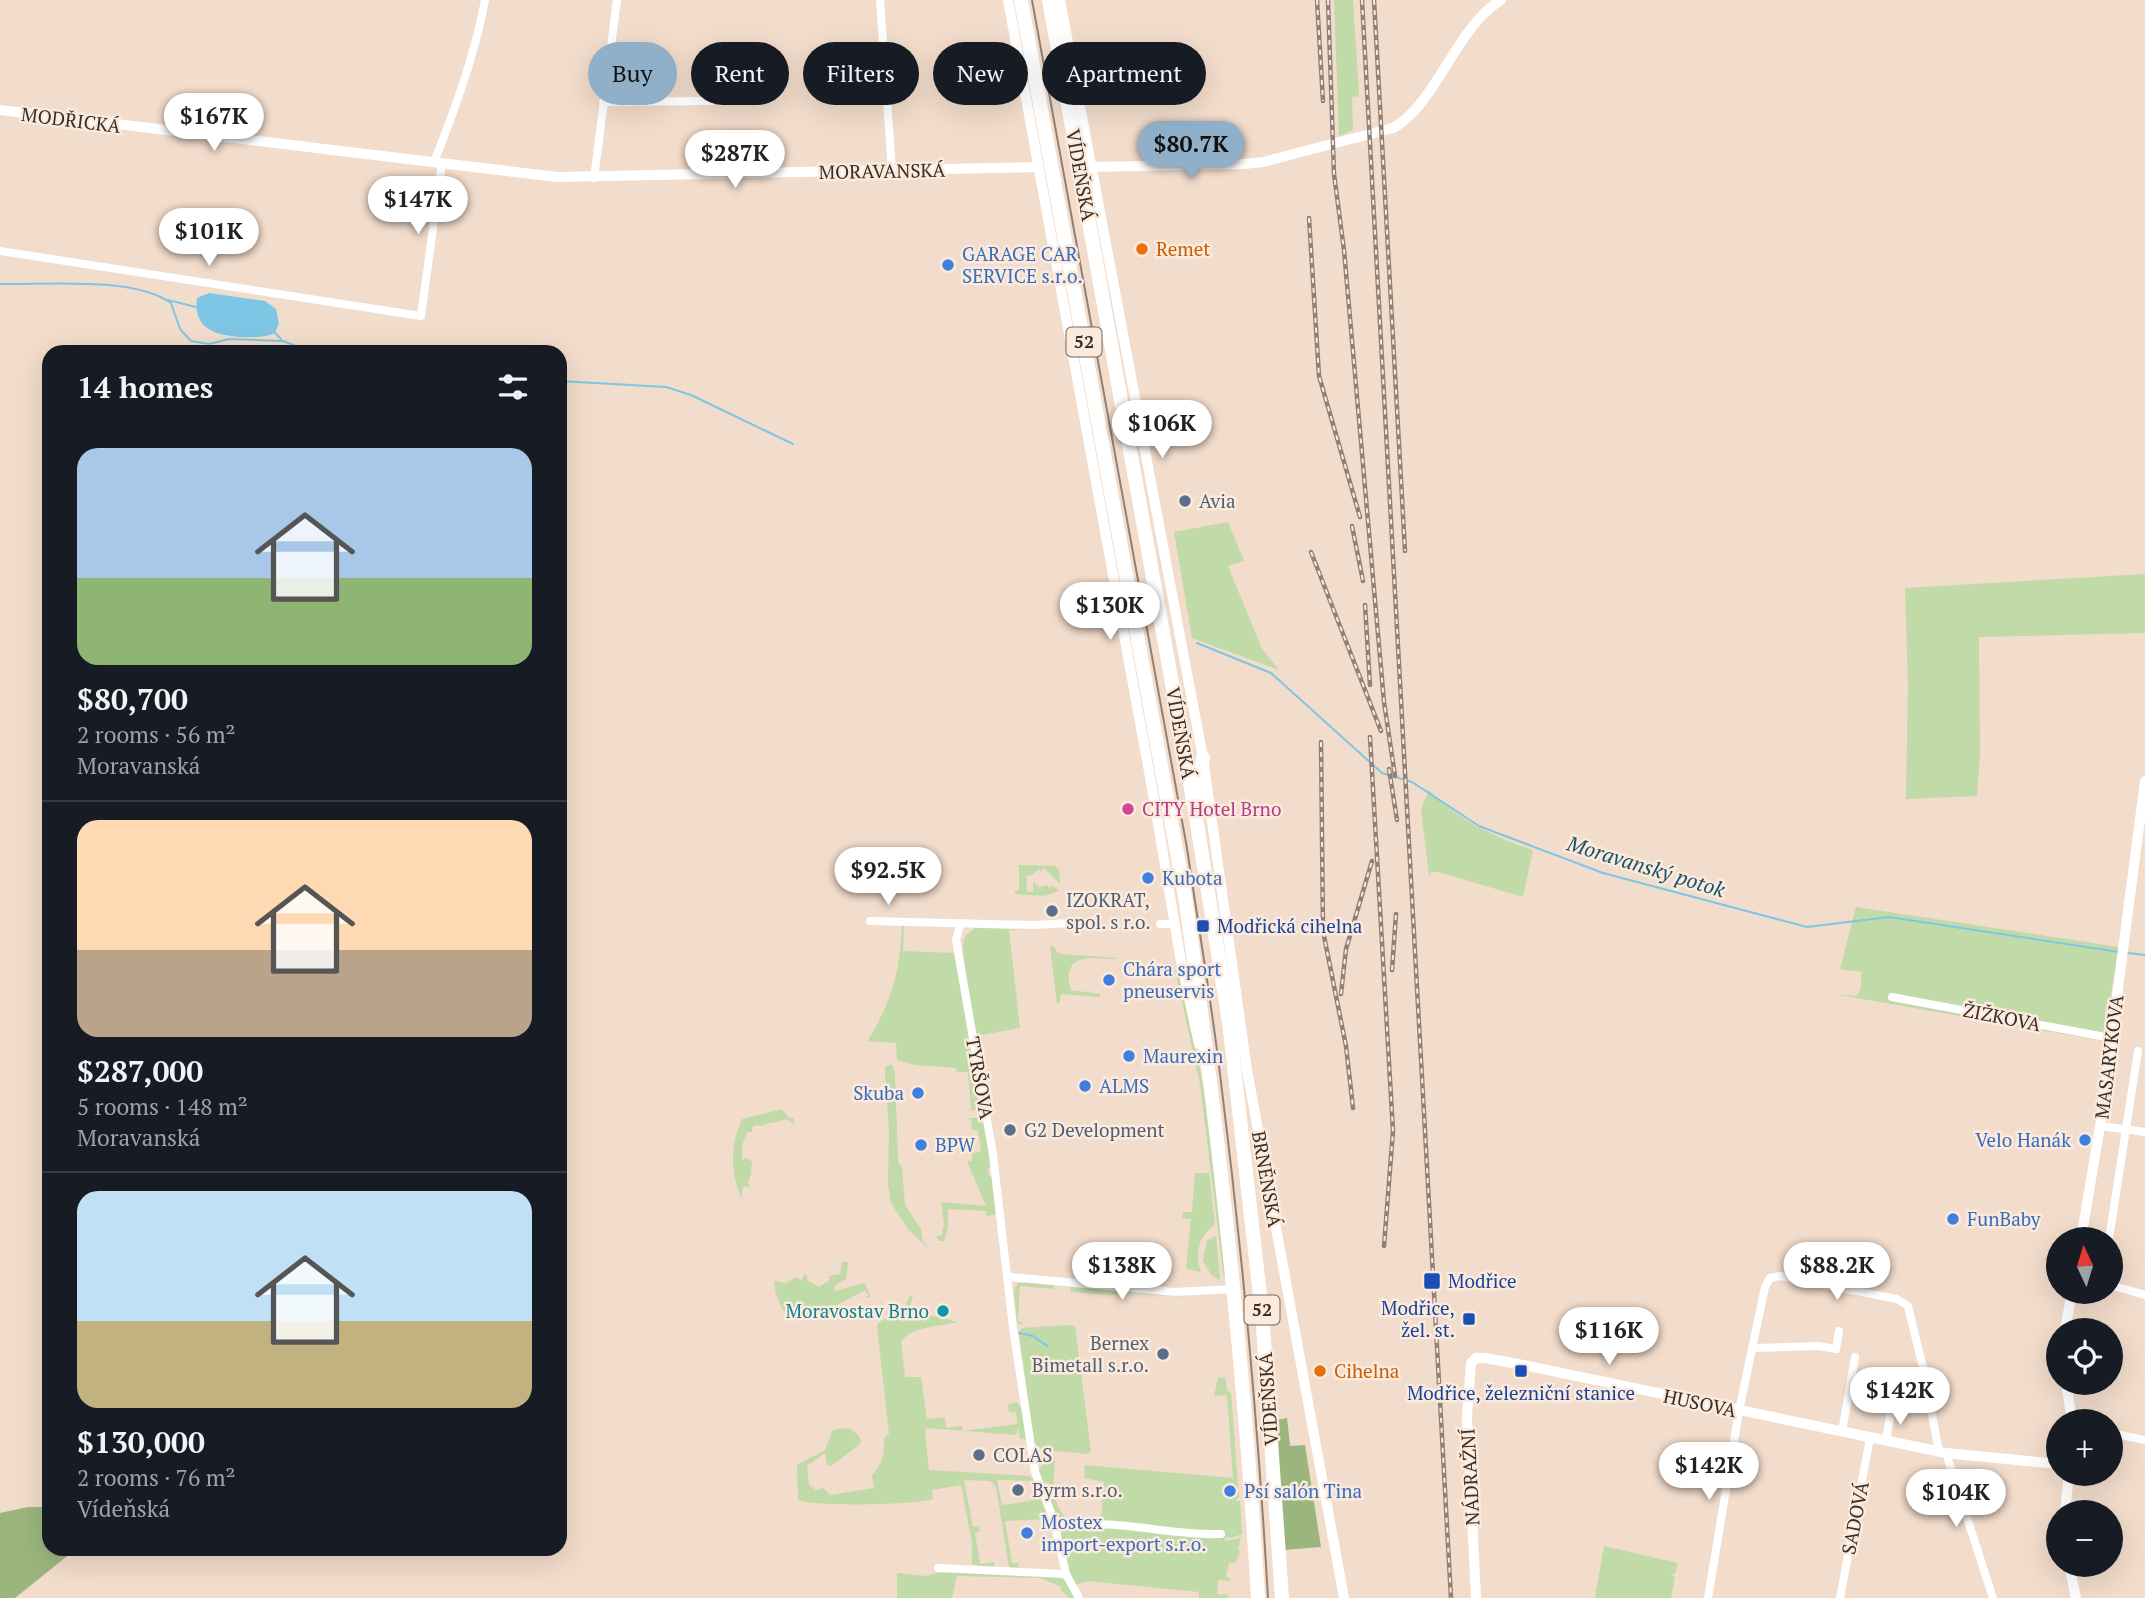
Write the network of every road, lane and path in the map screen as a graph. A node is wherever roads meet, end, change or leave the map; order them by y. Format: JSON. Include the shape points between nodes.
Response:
{"nodes":[{"id":1,"x":485,"y":0,"type":"edge"},
{"id":2,"x":617,"y":0,"type":"edge"},
{"id":3,"x":880,"y":0,"type":"edge"},
{"id":4,"x":1008,"y":0,"type":"edge"},
{"id":5,"x":1021,"y":0,"type":"edge"},
{"id":6,"x":1049,"y":0,"type":"edge"},
{"id":7,"x":1060,"y":0,"type":"edge"},
{"id":8,"x":1501,"y":0,"type":"edge"},
{"id":9,"x":611,"y":42,"type":"edge"},
{"id":10,"x":603,"y":105,"type":"edge"},
{"id":11,"x":0,"y":110,"type":"edge"},
{"id":12,"x":438,"y":162,"type":"junction"},
{"id":13,"x":1038,"y":167,"type":"junction"},
{"id":14,"x":1090,"y":167,"type":"junction"},
{"id":15,"x":892,"y":171,"type":"junction"},
{"id":16,"x":594,"y":178,"type":"junction"},
{"id":17,"x":0,"y":251,"type":"edge"},
{"id":18,"x":1203,"y":758,"type":"junction"},
{"id":19,"x":2145,"y":782,"type":"edge"},
{"id":20,"x":1195,"y":811,"type":"junction"},
{"id":21,"x":870,"y":921,"type":"dead end"},
{"id":22,"x":961,"y":923,"type":"junction"},
{"id":23,"x":1071,"y":923,"type":"dead end"},
{"id":24,"x":1160,"y":924,"type":"dead end"},
{"id":25,"x":1174,"y":924,"type":"junction"},
{"id":26,"x":1892,"y":997,"type":"dead end"},
{"id":27,"x":2111,"y":1038,"type":"junction"},
{"id":28,"x":2138,"y":1051,"type":"dead end"},
{"id":29,"x":1214,"y":1111,"type":"junction"},
{"id":30,"x":2100,"y":1126,"type":"junction"},
{"id":31,"x":2126,"y":1130,"type":"junction"},
{"id":32,"x":2145,"y":1132,"type":"edge"},
{"id":33,"x":2083,"y":1227,"type":"edge"},
{"id":34,"x":2111,"y":1227,"type":"edge"},
{"id":35,"x":1009,"y":1277,"type":"junction"},
{"id":36,"x":1235,"y":1289,"type":"junction"},
{"id":37,"x":2123,"y":1289,"type":"edge"},
{"id":38,"x":2145,"y":1295,"type":"edge"},
{"id":39,"x":1839,"y":1331,"type":"dead end"},
{"id":40,"x":1752,"y":1348,"type":"junction"},
{"id":41,"x":1855,"y":1356,"type":"dead end"},
{"id":42,"x":1476,"y":1358,"type":"joint"},
{"id":43,"x":1897,"y":1375,"type":"dead end"},
{"id":44,"x":1739,"y":1411,"type":"junction"},
{"id":45,"x":1842,"y":1432,"type":"junction"},
{"id":46,"x":2123,"y":1436,"type":"edge"},
{"id":47,"x":1870,"y":1438,"type":"junction"},
{"id":48,"x":2145,"y":1440,"type":"edge"},
{"id":49,"x":1886,"y":1441,"type":"junction"},
{"id":50,"x":1943,"y":1452,"type":"junction"},
{"id":51,"x":2046,"y":1463,"type":"edge"},
{"id":52,"x":1056,"y":1528,"type":"junction"},
{"id":53,"x":1221,"y":1534,"type":"dead end"},
{"id":54,"x":938,"y":1569,"type":"dead end"},
{"id":55,"x":1066,"y":1574,"type":"junction"},
{"id":56,"x":2072,"y":1577,"type":"edge"},
{"id":57,"x":1079,"y":1598,"type":"edge"},
{"id":58,"x":1258,"y":1598,"type":"edge"},
{"id":59,"x":1282,"y":1598,"type":"edge"},
{"id":60,"x":1344,"y":1598,"type":"edge"},
{"id":61,"x":1476,"y":1598,"type":"edge"},
{"id":62,"x":1708,"y":1598,"type":"edge"},
{"id":63,"x":1840,"y":1598,"type":"edge"},
{"id":64,"x":1993,"y":1598,"type":"edge"},
{"id":65,"x":2076,"y":1598,"type":"edge"}],
"edges":[{"from":1,"to":12,"type":"street"},
{"from":2,"to":9,"type":"street"},
{"from":3,"to":15,"type":"street"},
{"from":4,"to":13,"type":"street","name":"VÍDEŇSKÁ"},
{"from":5,"to":29,"type":"highway","name":"VÍDEŇSKÁ","number":"52","via":[[1173,828]]},
{"from":6,"to":20,"type":"highway","name":"VÍDEŇSKÁ","number":"52"},
{"from":7,"to":14,"type":"street","name":"VÍDEŇSKÁ"},
{"from":8,"to":14,"type":"street","via":[[1472,27],[1416,108],[1393,128],[1264,162]]},
{"from":10,"to":16,"type":"street"},
{"from":11,"to":12,"type":"street","name":"MODŘICKÁ"},
{"from":12,"to":16,"type":"street","name":"MORAVANSKÁ"},
{"from":12,"to":17,"type":"street","via":[[421,316]]},
{"from":13,"to":15,"type":"street","name":"MORAVANSKÁ"},
{"from":13,"to":25,"type":"street","name":"VÍDEŇSKÁ"},
{"from":14,"to":18,"type":"street","name":"VÍDEŇSKÁ"},
{"from":15,"to":16,"type":"street","name":"MORAVANSKÁ"},
{"from":18,"to":20,"type":"highway"},
{"from":18,"to":60,"type":"street","name":"BRNĚNSKÁ","via":[[1247,1070]]},
{"from":19,"to":27,"type":"street","name":"MASARYKOVA"},
{"from":20,"to":59,"type":"highway","name":"VÍDEŇSKÁ","number":"52","via":[[1229,1022],[1262,1313]]},
{"from":21,"to":22,"type":"street"},
{"from":22,"to":23,"type":"street"},
{"from":22,"to":35,"type":"street","name":"TYRŠOVA","via":[[956,939]]},
{"from":24,"to":25,"type":"street"},
{"from":25,"to":29,"type":"street","name":"VÍDEŇSKÁ"},
{"from":26,"to":27,"type":"street","name":"ŽIŽKOVA"},
{"from":27,"to":30,"type":"street","name":"MASARYKOVA"},
{"from":28,"to":31,"type":"street","name":"MASARYKOVA"},
{"from":29,"to":36,"type":"highway","name":"VÍDEŇSKÁ","number":"52"},
{"from":30,"to":31,"type":"street"},
{"from":30,"to":33,"type":"street","name":"MASARYKOVA"},
{"from":31,"to":32,"type":"street"},
{"from":31,"to":34,"type":"street","name":"MASARYKOVA"},
{"from":35,"to":36,"type":"street","via":[[1185,1292]]},
{"from":35,"to":52,"type":"street","name":"TYRŠOVA","via":[[1035,1472]]},
{"from":36,"to":58,"type":"highway","name":"VÍDEŇSKÁ","number":"52"},
{"from":37,"to":38,"type":"street"},
{"from":39,"to":40,"type":"street","via":[[1836,1349]]},
{"from":40,"to":44,"type":"street"},
{"from":40,"to":50,"type":"street","via":[[1770,1278],[1780,1276],[1898,1299],[1908,1306]]},
{"from":41,"to":45,"type":"street"},
{"from":42,"to":44,"type":"street","name":"HUSOVA"},
{"from":42,"to":61,"type":"street","name":"NÁDRAŽNÍ","via":[[1471,1363],[1467,1417]]},
{"from":43,"to":49,"type":"street"},
{"from":44,"to":45,"type":"street","name":"HUSOVA"},
{"from":44,"to":62,"type":"street"},
{"from":45,"to":47,"type":"street","name":"HUSOVA"},
{"from":46,"to":48,"type":"street"},
{"from":47,"to":49,"type":"street","name":"HUSOVA"},
{"from":47,"to":63,"type":"street","name":"SADOVÁ"},
{"from":49,"to":50,"type":"street","name":"HUSOVA"},
{"from":50,"to":51,"type":"street","name":"HUSOVA"},
{"from":50,"to":64,"type":"street"},
{"from":52,"to":53,"type":"street","via":[[1085,1523]]},
{"from":52,"to":55,"type":"street","name":"TYRŠOVA"},
{"from":54,"to":55,"type":"street"},
{"from":55,"to":57,"type":"street","name":"TYRŠOVA"},
{"from":56,"to":65,"type":"street"}]}
